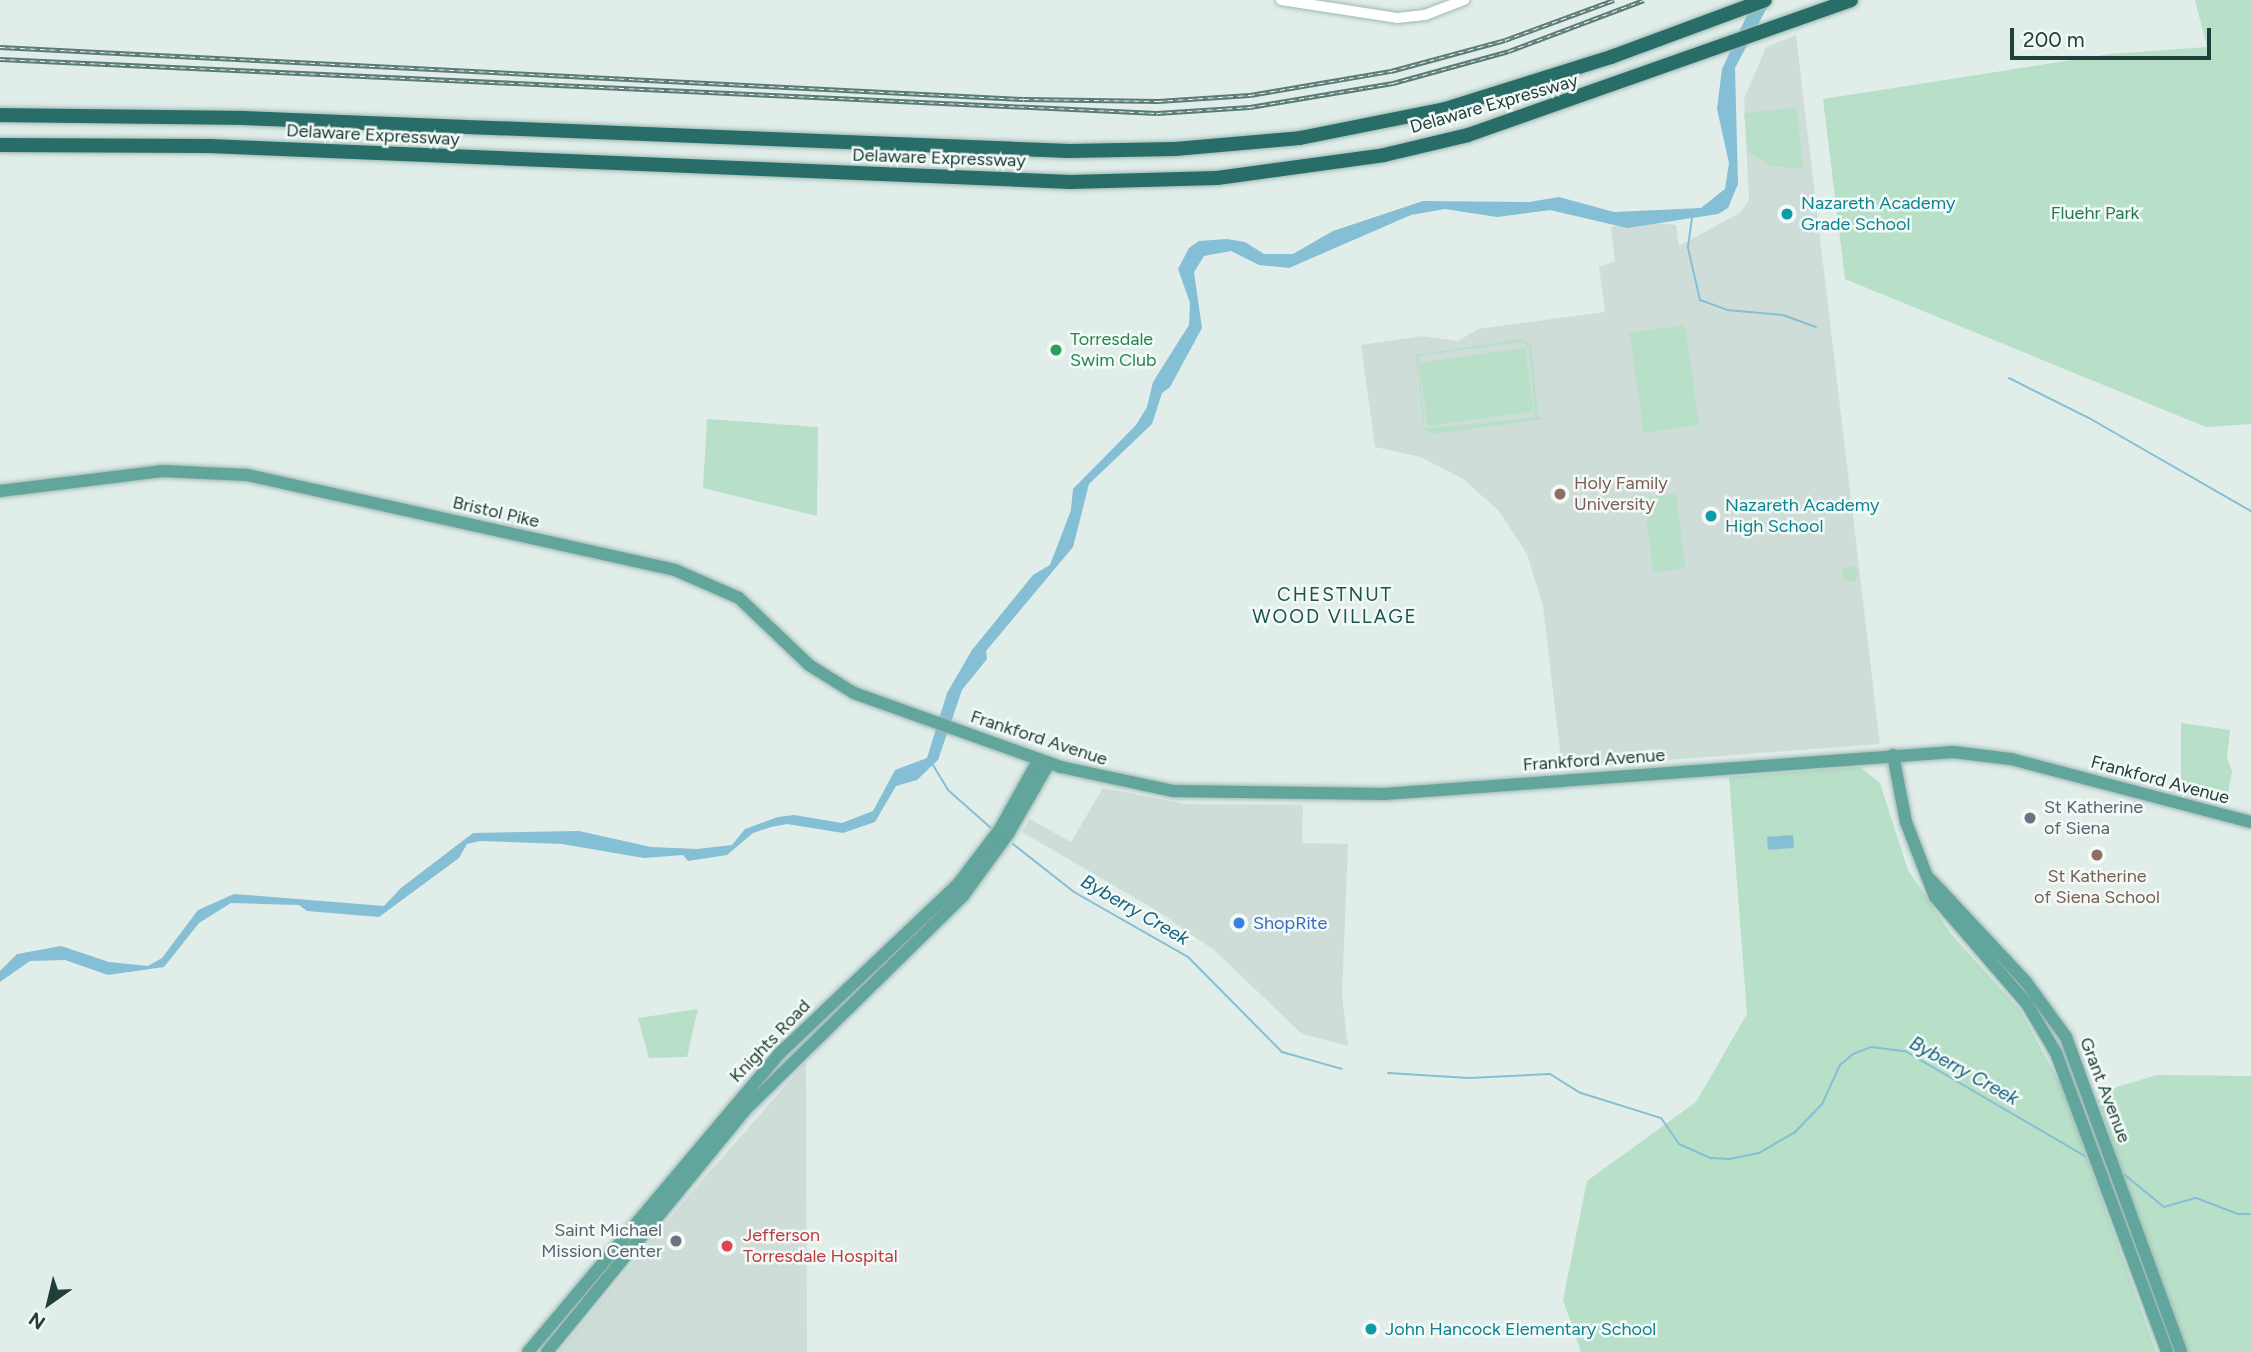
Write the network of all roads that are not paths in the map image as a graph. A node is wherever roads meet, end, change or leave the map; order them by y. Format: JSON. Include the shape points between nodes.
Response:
{"nodes":[{"id":1,"x":1281,"y":0,"type":"edge"},
{"id":2,"x":1464,"y":0,"type":"edge"},
{"id":3,"x":1765,"y":0,"type":"edge"},
{"id":4,"x":1851,"y":0,"type":"edge"},
{"id":5,"x":0,"y":115,"type":"edge"},
{"id":6,"x":0,"y":145,"type":"edge"},
{"id":7,"x":0,"y":491,"type":"edge"},
{"id":8,"x":940,"y":724,"type":"joint"},
{"id":9,"x":1893,"y":755,"type":"junction"},
{"id":10,"x":1044,"y":761,"type":"junction"},
{"id":11,"x":2251,"y":822,"type":"edge"},
{"id":12,"x":1930,"y":879,"type":"junction"},
{"id":13,"x":528,"y":1352,"type":"edge"},
{"id":14,"x":547,"y":1352,"type":"edge"},
{"id":15,"x":2167,"y":1352,"type":"edge"},
{"id":16,"x":2181,"y":1352,"type":"edge"}],
"edges":[{"from":1,"to":2,"type":"main road","via":[[1397,18],[1425,15]]},
{"from":3,"to":5,"type":"highway","name":"Delaware Expressway","via":[[1481,99],[1367,127],[1257,143],[1118,152],[243,118]]},
{"from":4,"to":6,"type":"highway","name":"Delaware Expressway","via":[[1504,125],[1384,155],[1278,172],[1146,182],[209,146]]},
{"from":7,"to":8,"type":"main road","name":"Bristol Pike","via":[[162,471],[247,475],[666,568],[710,582],[746,602],[802,658],[836,684]]},
{"from":8,"to":10,"type":"main road","name":"Frankford Avenue"},
{"from":9,"to":10,"type":"main road","name":"Frankford Avenue","via":[[1337,794],[1173,792]]},
{"from":9,"to":11,"type":"main road","name":"Frankford Avenue","via":[[1953,752],[2003,757]]},
{"from":9,"to":12,"type":"main road","name":"Grant Avenue","via":[[1906,822]]},
{"from":10,"to":13,"type":"main road","name":"Knights Road","via":[[959,883],[780,1053]]},
{"from":10,"to":14,"type":"main road","name":"Knights Road","via":[[1008,834],[963,896],[751,1103]]},
{"from":12,"to":15,"type":"main road","name":"Grant Avenue","via":[[1947,915],[2027,1004],[2052,1044]]},
{"from":12,"to":16,"type":"main road","name":"Grant Avenue","via":[[2026,982],[2066,1037]]}]}
